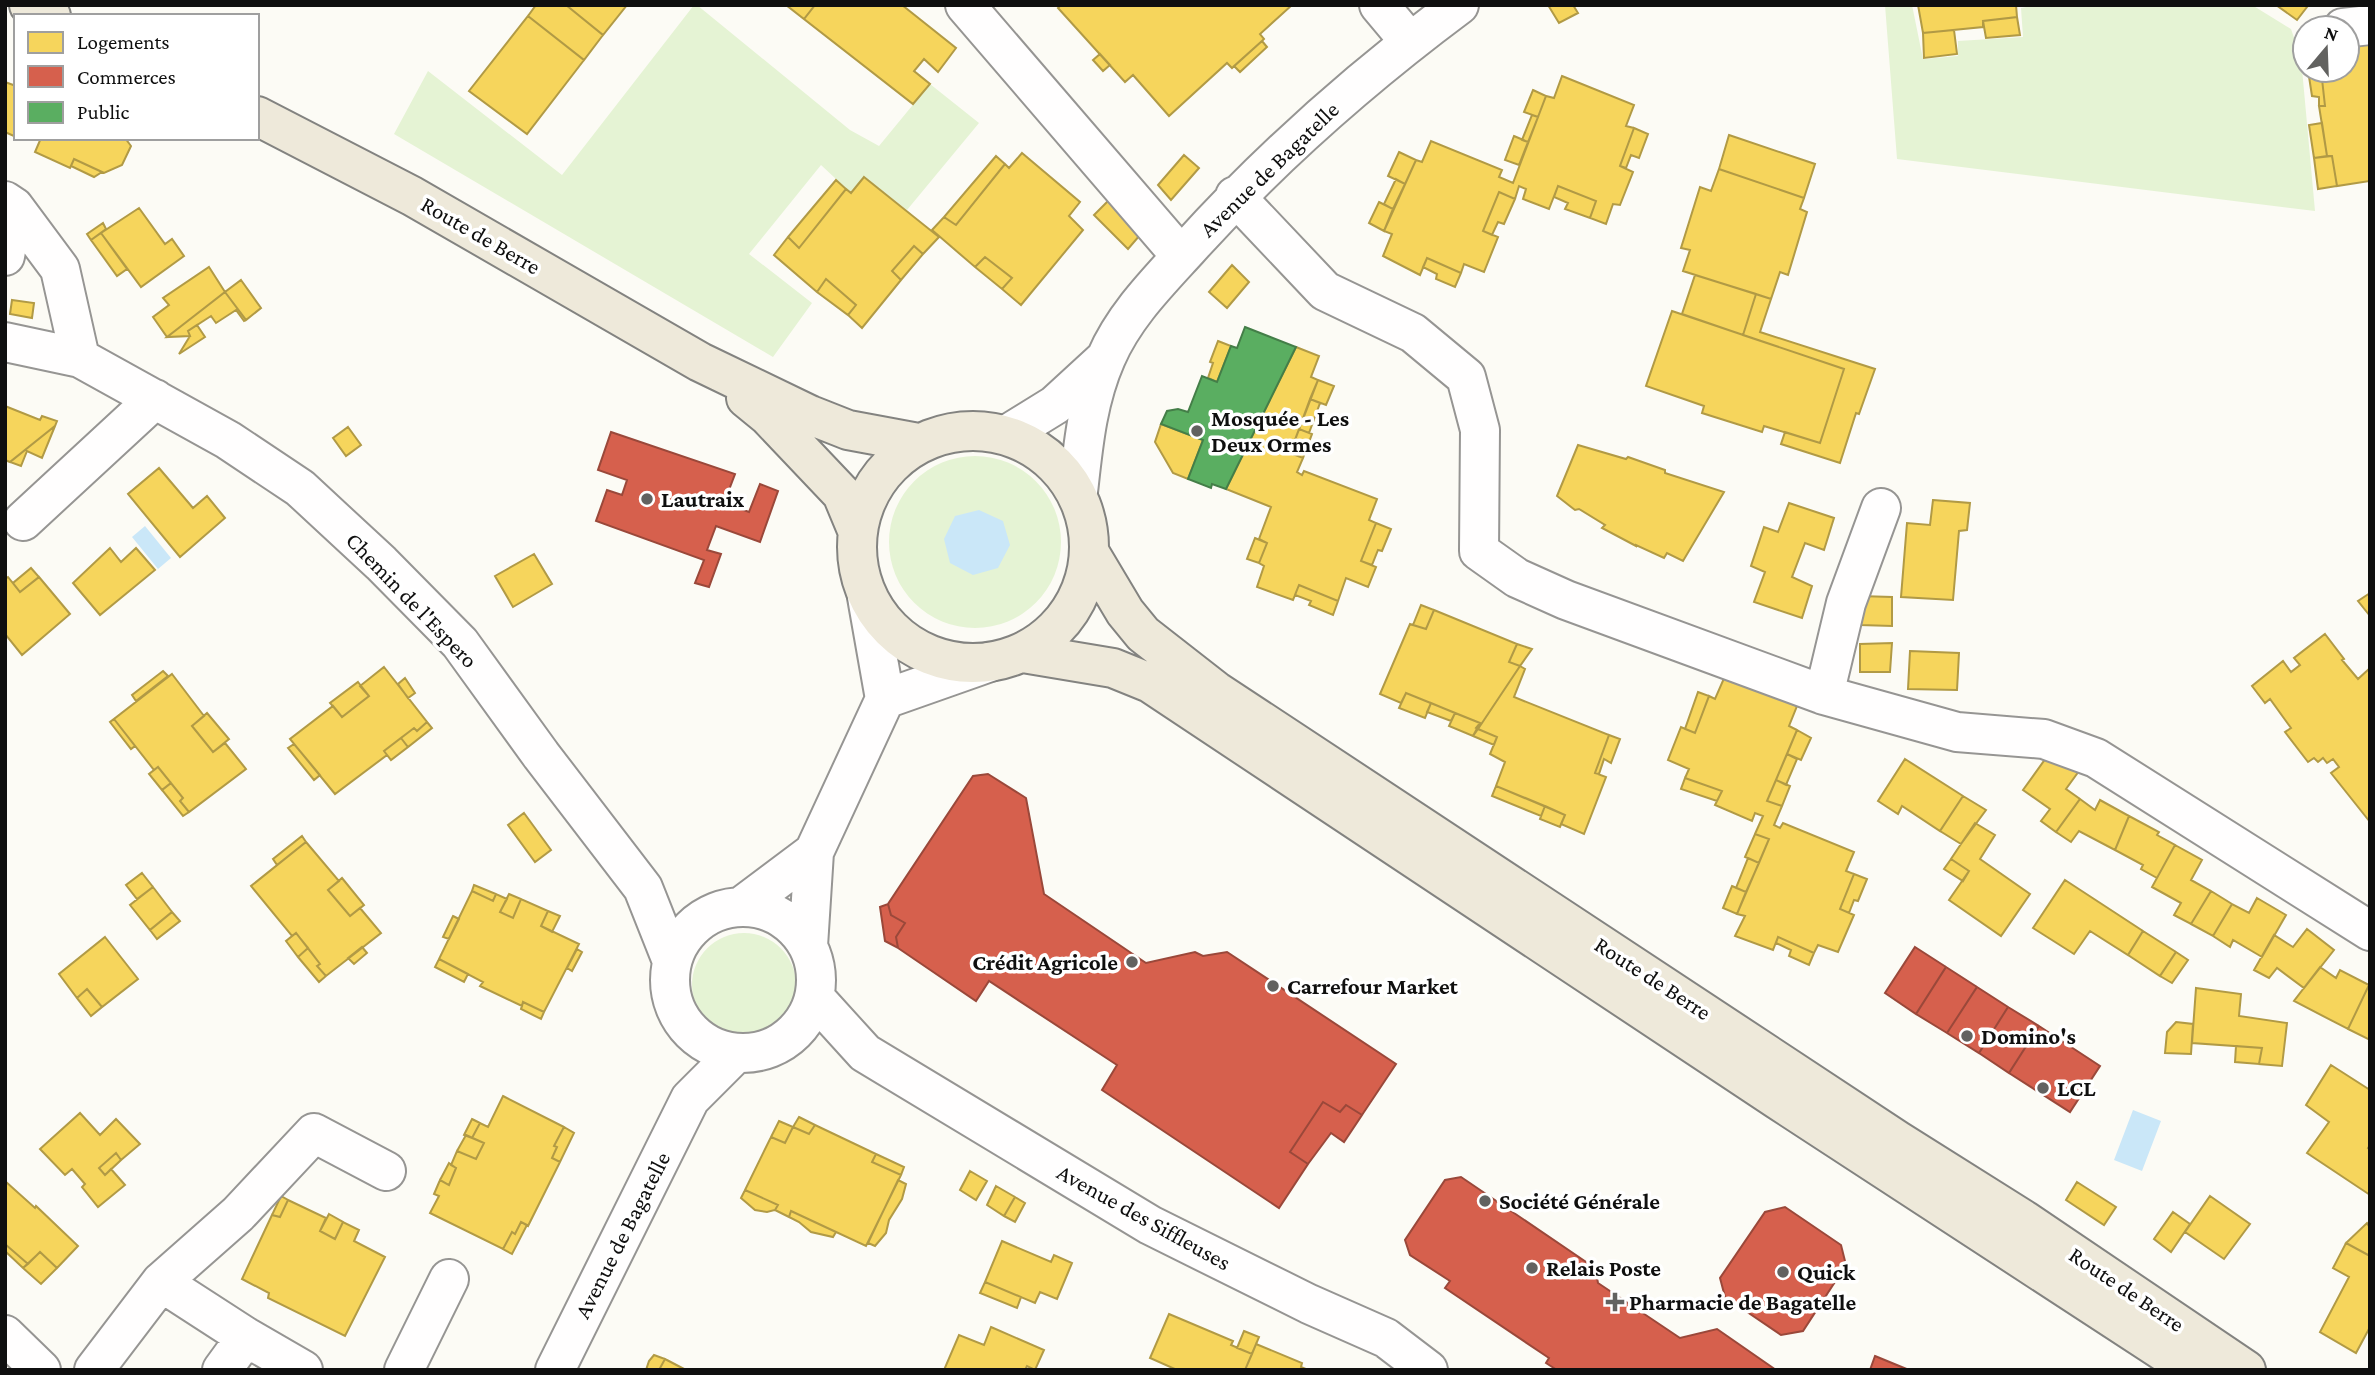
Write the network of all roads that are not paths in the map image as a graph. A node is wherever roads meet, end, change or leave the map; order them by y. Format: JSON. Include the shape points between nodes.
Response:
{"nodes":[{"id":1,"x":29,"y":5,"type":"edge"},
{"id":2,"x":965,"y":5,"type":"edge"},
{"id":3,"x":1379,"y":5,"type":"edge"},
{"id":4,"x":1459,"y":5,"type":"edge"},
{"id":5,"x":47,"y":14,"type":"edge"},
{"id":6,"x":1410,"y":42,"type":"junction"},
{"id":7,"x":259,"y":117,"type":"edge"},
{"id":8,"x":1235,"y":196,"type":"junction"},
{"id":9,"x":10,"y":204,"type":"edge"},
{"id":10,"x":5,"y":256,"type":"edge"},
{"id":11,"x":1181,"y":256,"type":"junction"},
{"id":12,"x":5,"y":342,"type":"edge"},
{"id":13,"x":80,"y":358,"type":"junction"},
{"id":14,"x":1105,"y":359,"type":"junction"},
{"id":15,"x":701,"y":362,"type":"junction"},
{"id":16,"x":155,"y":399,"type":"junction"},
{"id":17,"x":1009,"y":434,"type":"junction"},
{"id":18,"x":918,"y":443,"type":"junction"},
{"id":19,"x":1078,"y":492,"type":"junction"},
{"id":20,"x":1881,"y":508,"type":"dead end"},
{"id":21,"x":23,"y":521,"type":"dead end"},
{"id":22,"x":857,"y":530,"type":"junction"},
{"id":23,"x":1091,"y":555,"type":"junction"},
{"id":24,"x":867,"y":597,"type":"junction"},
{"id":25,"x":1007,"y":658,"type":"junction"},
{"id":26,"x":1824,"y":695,"type":"junction"},
{"id":27,"x":885,"y":699,"type":"junction"},
{"id":28,"x":814,"y":852,"type":"junction"},
{"id":29,"x":643,"y":888,"type":"junction"},
{"id":30,"x":724,"y":911,"type":"junction"},
{"id":31,"x":2370,"y":931,"type":"edge"},
{"id":32,"x":808,"y":946,"type":"junction"},
{"id":33,"x":672,"y":961,"type":"junction"},
{"id":34,"x":815,"y":998,"type":"junction"},
{"id":35,"x":691,"y":1032,"type":"junction"},
{"id":36,"x":786,"y":1040,"type":"junction"},
{"id":37,"x":736,"y":1053,"type":"junction"},
{"id":38,"x":865,"y":1053,"type":"junction"},
{"id":39,"x":690,"y":1100,"type":"junction"},
{"id":40,"x":386,"y":1171,"type":"dead end"},
{"id":41,"x":449,"y":1279,"type":"dead end"},
{"id":42,"x":161,"y":1282,"type":"junction"},
{"id":43,"x":5,"y":1335,"type":"edge"},
{"id":44,"x":246,"y":1337,"type":"junction"},
{"id":45,"x":41,"y":1370,"type":"edge"},
{"id":46,"x":94,"y":1370,"type":"edge"},
{"id":47,"x":222,"y":1370,"type":"edge"},
{"id":48,"x":303,"y":1370,"type":"edge"},
{"id":49,"x":404,"y":1370,"type":"edge"},
{"id":50,"x":555,"y":1370,"type":"edge"},
{"id":51,"x":1428,"y":1370,"type":"edge"},
{"id":52,"x":2192,"y":1370,"type":"edge"},
{"id":53,"x":2246,"y":1370,"type":"edge"}],
"edges":[{"from":1,"to":5,"type":"main road"},
{"from":2,"to":11,"type":"street"},
{"from":3,"to":6,"type":"street"},
{"from":4,"to":6,"type":"street","name":"Avenue de Bagatelle"},
{"from":6,"to":8,"type":"street","name":"Avenue de Bagatelle"},
{"from":7,"to":15,"type":"main road","name":"Route de Berre","via":[[412,196]]},
{"from":8,"to":11,"type":"street","name":"Avenue de Bagatelle"},
{"from":8,"to":26,"type":"street","via":[[1325,291],[1413,333],[1466,377],[1480,430],[1479,551],[1517,578],[1566,600]]},
{"from":9,"to":10,"type":"street"},
{"from":9,"to":13,"type":"street","via":[[60,269]]},
{"from":11,"to":14,"type":"street","name":"Avenue de Bagatelle","via":[[1131,312]]},
{"from":12,"to":13,"type":"street","name":"Chemin de l'Espero"},
{"from":13,"to":16,"type":"street","name":"Chemin de l'Espero"},
{"from":14,"to":17,"type":"street","name":"Avenue de Bagatelle","via":[[1055,405]]},
{"from":14,"to":19,"type":"street","name":"Avenue de Bagatelle","via":[[1087,418]]},
{"from":15,"to":18,"type":"main road","name":"Route de Berre","via":[[848,430]]},
{"from":15,"to":22,"type":"main road","name":"Route de Berre","via":[[768,416],[842,494]]},
{"from":16,"to":21,"type":"street"},
{"from":16,"to":29,"type":"street","name":"Chemin de l'Espero","via":[[300,488],[381,563],[460,643]]},
{"from":17,"to":18,"type":"main road","via":[[962,429]]},
{"from":17,"to":19,"type":"main road","via":[[1049,457]]},
{"from":18,"to":22,"type":"main road","via":[[889,465],[868,495]]},
{"from":19,"to":23,"type":"main road","via":[[1089,522]]},
{"from":20,"to":26,"type":"street","via":[[1846,603]]},
{"from":22,"to":24,"type":"main road","via":[[857,564]]},
{"from":23,"to":25,"type":"main road","via":[[1081,595],[1057,629]]},
{"from":23,"to":53,"type":"main road","name":"Route de Berre","via":[[1143,634],[1216,691]]},
{"from":24,"to":25,"type":"main road","via":[[888,627],[918,650],[953,662]]},
{"from":24,"to":27,"type":"street"},
{"from":25,"to":27,"type":"street"},
{"from":25,"to":52,"type":"main road","name":"Route de Berre","via":[[1113,668],[1150,683]]},
{"from":26,"to":31,"type":"street","via":[[1957,732],[2044,739],[2096,758]]},
{"from":27,"to":28,"type":"street"},
{"from":28,"to":30,"type":"street"},
{"from":28,"to":32,"type":"street"},
{"from":29,"to":30,"type":"street","name":"Chemin de l'Espero"},
{"from":29,"to":33,"type":"street","name":"Chemin de l'Espero"},
{"from":30,"to":32,"type":"street","via":[[761,909],[780,916]]},
{"from":30,"to":33,"type":"street","via":[[685,934]]},
{"from":32,"to":34,"type":"street","via":[[815,963]]},
{"from":33,"to":35,"type":"street","via":[[670,986],[676,1011]]},
{"from":34,"to":36,"type":"street","via":[[804,1022]]},
{"from":34,"to":38,"type":"street","name":"Avenue des Siffleuses"},
{"from":35,"to":37,"type":"street","via":[[712,1047]]},
{"from":35,"to":39,"type":"street","name":"Avenue de Bagatelle"},
{"from":36,"to":37,"type":"street","via":[[770,1049]]},
{"from":36,"to":38,"type":"street","name":"Avenue des Siffleuses"},
{"from":37,"to":39,"type":"street","name":"Avenue de Bagatelle"},
{"from":38,"to":51,"type":"street","name":"Avenue des Siffleuses","via":[[1150,1226],[1386,1338]]},
{"from":39,"to":50,"type":"street","name":"Avenue de Bagatelle"},
{"from":40,"to":42,"type":"street","via":[[314,1133],[238,1214]]},
{"from":41,"to":49,"type":"street"},
{"from":42,"to":44,"type":"street"},
{"from":42,"to":46,"type":"street"},
{"from":43,"to":45,"type":"street"},
{"from":44,"to":47,"type":"street"},
{"from":44,"to":48,"type":"street"}]}
